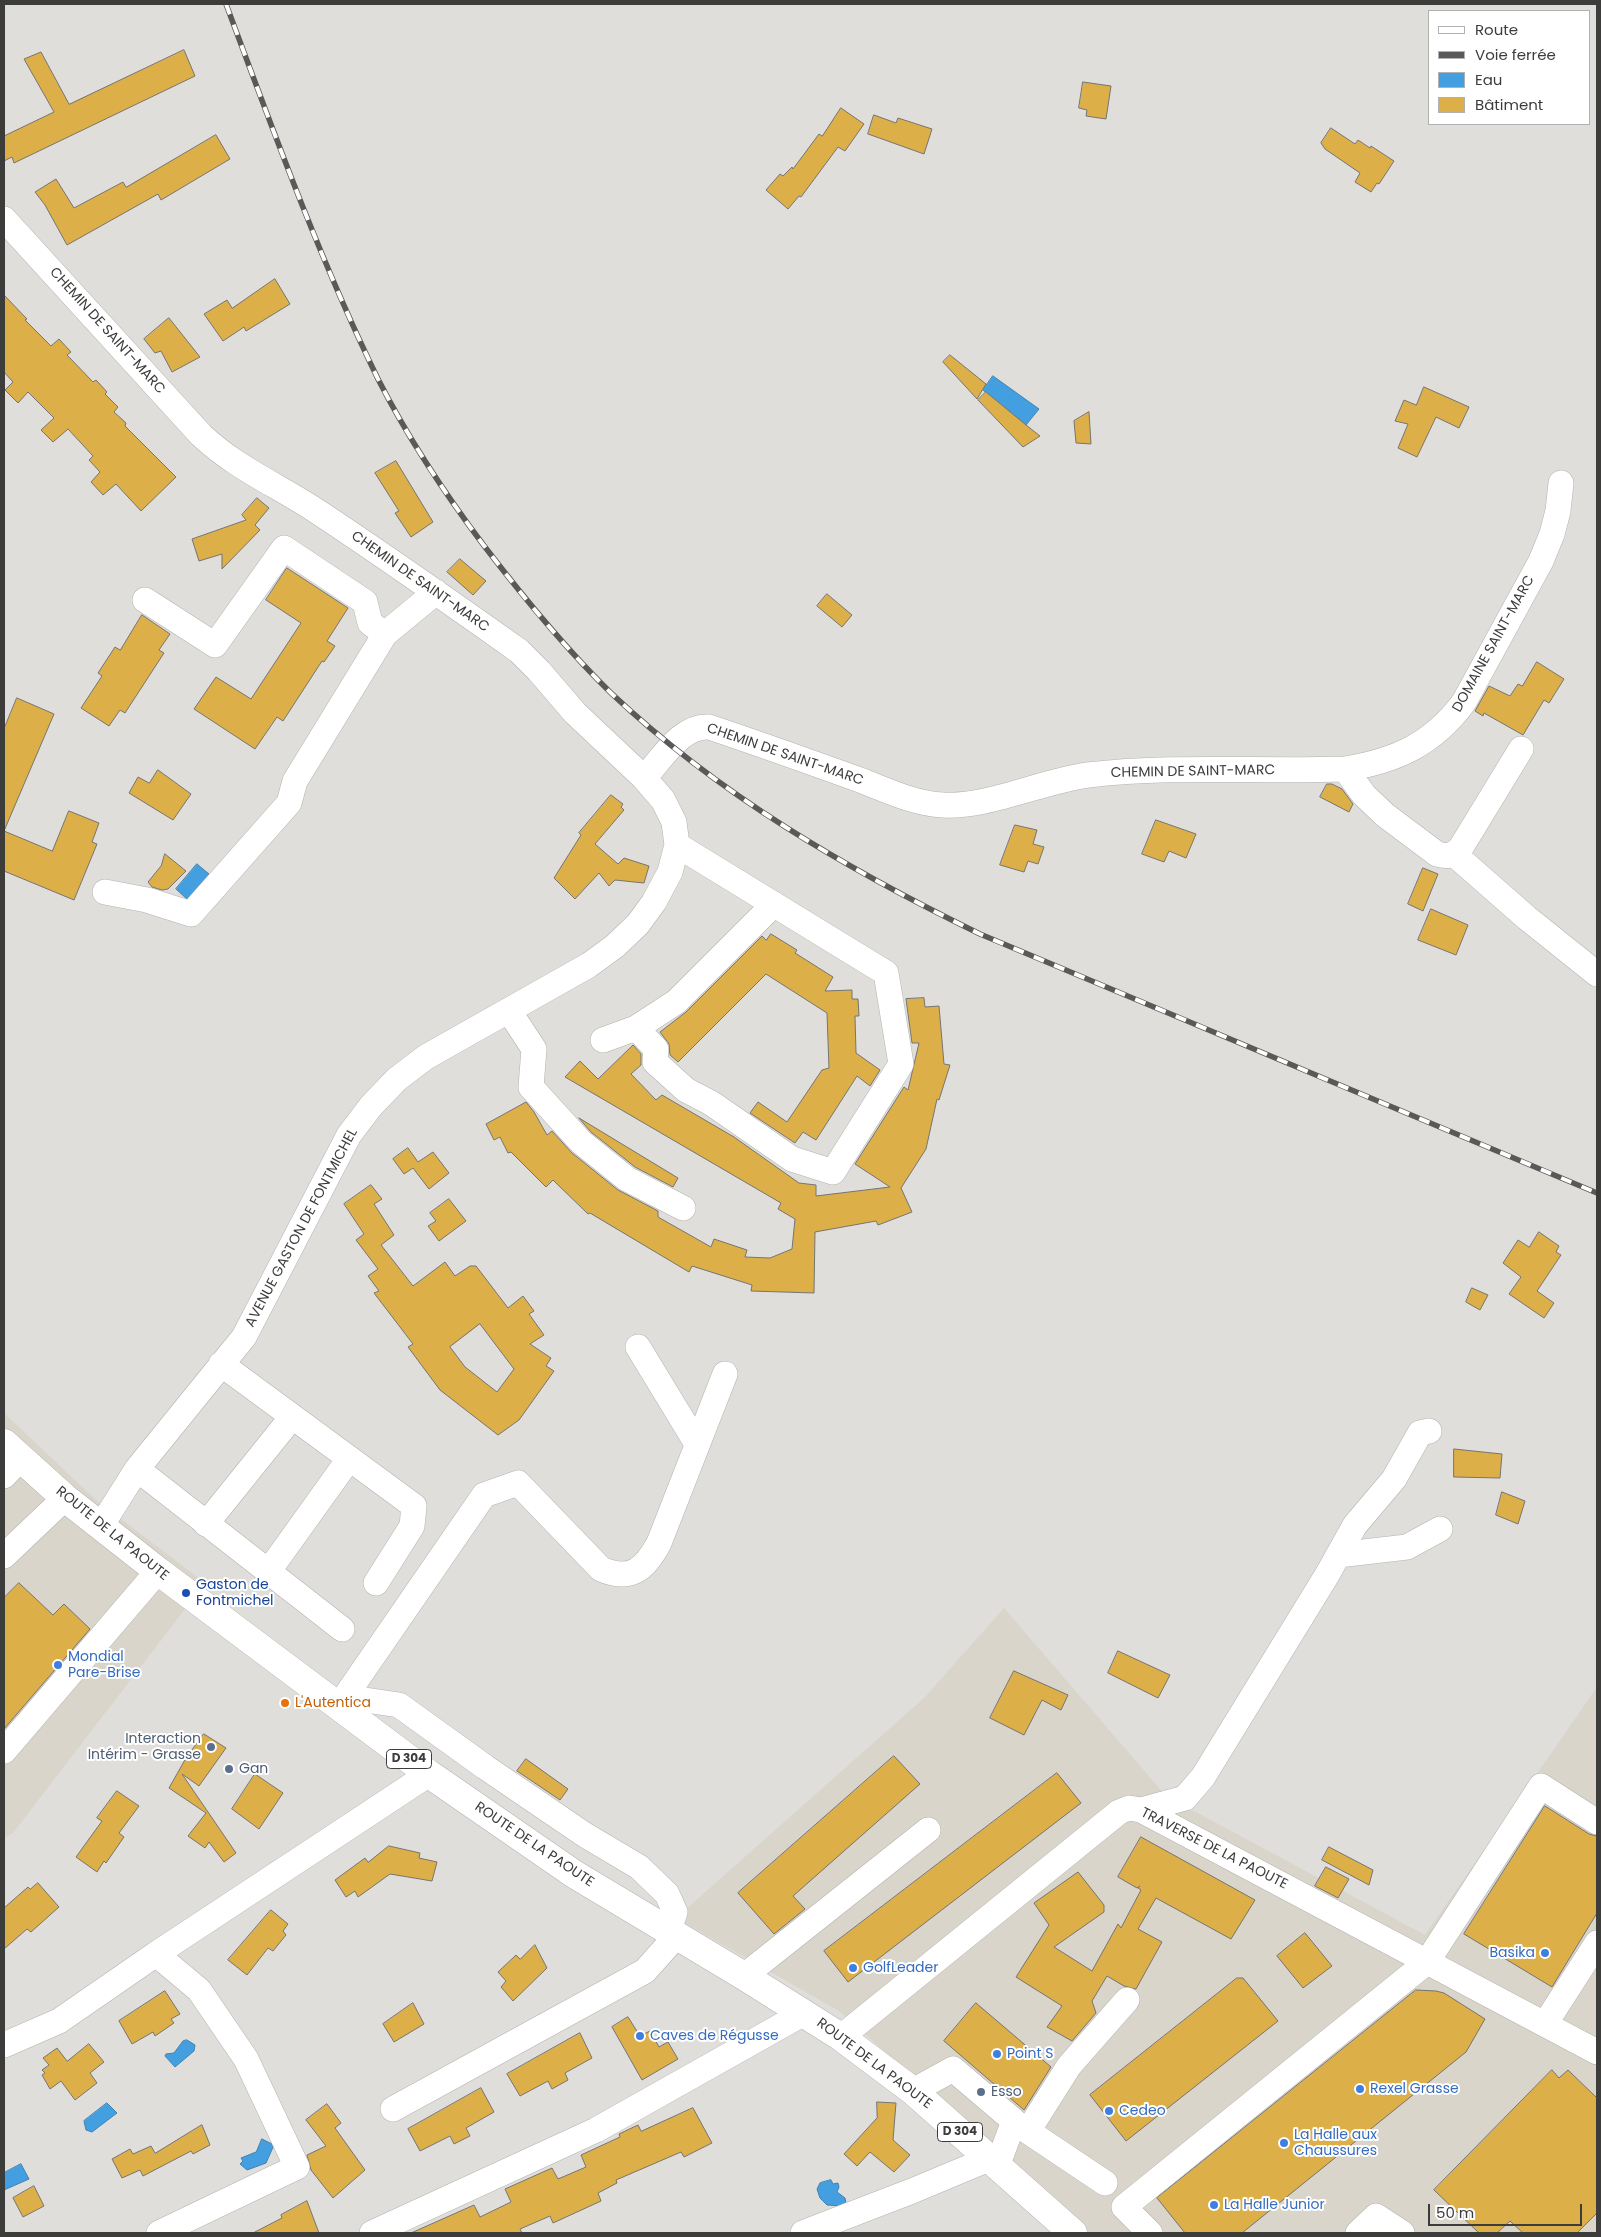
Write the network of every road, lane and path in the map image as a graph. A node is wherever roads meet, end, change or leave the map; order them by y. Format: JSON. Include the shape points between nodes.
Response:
{"nodes":[{"id":1,"x":4,"y":219,"type":"edge"},
{"id":2,"x":1561,"y":483,"type":"dead end"},
{"id":3,"x":436,"y":592,"type":"junction"},
{"id":4,"x":145,"y":600,"type":"dead end"},
{"id":5,"x":385,"y":634,"type":"junction"},
{"id":6,"x":1520,"y":749,"type":"dead end"},
{"id":7,"x":1345,"y":769,"type":"junction"},
{"id":8,"x":644,"y":778,"type":"junction"},
{"id":9,"x":677,"y":845,"type":"junction"},
{"id":10,"x":1454,"y":854,"type":"junction"},
{"id":11,"x":105,"y":892,"type":"dead end"},
{"id":12,"x":774,"y":904,"type":"junction"},
{"id":13,"x":1597,"y":974,"type":"edge"},
{"id":14,"x":509,"y":1010,"type":"junction"},
{"id":15,"x":636,"y":1028,"type":"junction"},
{"id":16,"x":603,"y":1040,"type":"dead end"},
{"id":17,"x":683,"y":1208,"type":"dead end"},
{"id":18,"x":638,"y":1347,"type":"dead end"},
{"id":19,"x":221,"y":1364,"type":"junction"},
{"id":20,"x":725,"y":1374,"type":"dead end"},
{"id":21,"x":292,"y":1417,"type":"junction"},
{"id":22,"x":1429,"y":1431,"type":"dead end"},
{"id":23,"x":697,"y":1444,"type":"junction"},
{"id":24,"x":9,"y":1459,"type":"edge"},
{"id":25,"x":349,"y":1459,"type":"junction"},
{"id":26,"x":137,"y":1469,"type":"junction"},
{"id":27,"x":65,"y":1498,"type":"junction"},
{"id":28,"x":206,"y":1524,"type":"junction"},
{"id":29,"x":101,"y":1526,"type":"junction"},
{"id":30,"x":1440,"y":1530,"type":"dead end"},
{"id":31,"x":1338,"y":1555,"type":"junction"},
{"id":32,"x":4,"y":1556,"type":"edge"},
{"id":33,"x":158,"y":1571,"type":"junction"},
{"id":34,"x":268,"y":1572,"type":"junction"},
{"id":35,"x":376,"y":1583,"type":"dead end"},
{"id":36,"x":342,"y":1629,"type":"dead end"},
{"id":37,"x":342,"y":1702,"type":"junction"},
{"id":38,"x":4,"y":1751,"type":"edge"},
{"id":39,"x":429,"y":1774,"type":"junction"},
{"id":40,"x":1140,"y":1810,"type":"junction"},
{"id":41,"x":1597,"y":1822,"type":"edge"},
{"id":42,"x":928,"y":1830,"type":"dead end"},
{"id":43,"x":673,"y":1932,"type":"junction"},
{"id":44,"x":1597,"y":1943,"type":"edge"},
{"id":45,"x":156,"y":1954,"type":"junction"},
{"id":46,"x":1427,"y":1962,"type":"junction"},
{"id":47,"x":744,"y":1976,"type":"junction"},
{"id":48,"x":1127,"y":2000,"type":"dead end"},
{"id":49,"x":804,"y":2013,"type":"junction"},
{"id":50,"x":1528,"y":2024,"type":"junction"},
{"id":51,"x":841,"y":2037,"type":"junction"},
{"id":52,"x":4,"y":2045,"type":"edge"},
{"id":53,"x":1597,"y":2052,"type":"edge"},
{"id":54,"x":913,"y":2091,"type":"junction"},
{"id":55,"x":393,"y":2109,"type":"dead end"},
{"id":56,"x":1021,"y":2126,"type":"junction"},
{"id":57,"x":994,"y":2161,"type":"junction"},
{"id":58,"x":1105,"y":2183,"type":"dead end"},
{"id":59,"x":159,"y":2233,"type":"edge"},
{"id":60,"x":372,"y":2233,"type":"edge"},
{"id":61,"x":803,"y":2233,"type":"edge"},
{"id":62,"x":1073,"y":2233,"type":"edge"},
{"id":63,"x":1150,"y":2233,"type":"edge"},
{"id":64,"x":1358,"y":2233,"type":"edge"},
{"id":65,"x":1402,"y":2233,"type":"edge"}],
"edges":[{"from":1,"to":3,"type":"street","name":"CHEMIN DE SAINT-MARC","via":[[222,455],[300,500]]},
{"from":2,"to":7,"type":"street","name":"DOMAINE SAINT-MARC","via":[[1558,511],[1541,562],[1451,721],[1416,748],[1369,766]]},
{"from":3,"to":5,"type":"street"},
{"from":3,"to":8,"type":"street","name":"CHEMIN DE SAINT-MARC","via":[[519,651],[575,713]]},
{"from":4,"to":5,"type":"street","via":[[215,645],[284,548],[365,602],[370,623]]},
{"from":5,"to":11,"type":"street","via":[[296,781],[289,803],[191,914],[147,900]]},
{"from":6,"to":10,"type":"street"},
{"from":7,"to":8,"type":"street","name":"CHEMIN DE SAINT-MARC","via":[[1088,775],[968,803],[943,805],[915,800],[710,727],[701,727],[684,735]]},
{"from":7,"to":10,"type":"street","via":[[1364,796],[1385,816],[1437,854]]},
{"from":8,"to":9,"type":"street","name":"AVENUE GASTON DE FONTMICHEL","via":[[663,800],[674,822]]},
{"from":9,"to":12,"type":"street"},
{"from":9,"to":14,"type":"street","name":"AVENUE GASTON DE FONTMICHEL","via":[[670,872],[638,924],[589,965]]},
{"from":10,"to":13,"type":"street"},
{"from":12,"to":15,"type":"street","via":[[676,1002]]},
{"from":12,"to":15,"type":"street","via":[[886,973],[901,1064],[833,1172],[792,1159],[711,1103],[686,1090],[655,1062],[656,1049]]},
{"from":14,"to":17,"type":"street","via":[[534,1049],[531,1087],[581,1142],[619,1173]]},
{"from":14,"to":19,"type":"street","name":"AVENUE GASTON DE FONTMICHEL","via":[[426,1057],[397,1079],[371,1106],[350,1135],[244,1337]]},
{"from":15,"to":16,"type":"street"},
{"from":18,"to":23,"type":"street"},
{"from":19,"to":21,"type":"street"},
{"from":19,"to":26,"type":"street","name":"AVENUE GASTON DE FONTMICHEL"},
{"from":20,"to":23,"type":"street"},
{"from":21,"to":25,"type":"street"},
{"from":21,"to":28,"type":"street"},
{"from":22,"to":31,"type":"street","via":[[1420,1433],[1394,1479],[1355,1525]]},
{"from":23,"to":37,"type":"street","via":[[659,1544],[649,1561],[632,1573],[615,1575],[601,1569],[518,1483],[484,1495]]},
{"from":24,"to":27,"type":"main road","name":"ROUTE DE LA PAOUTE","number":"D 304"},
{"from":25,"to":34,"type":"street"},
{"from":25,"to":35,"type":"street","via":[[414,1506],[412,1526]]},
{"from":26,"to":28,"type":"street"},
{"from":26,"to":29,"type":"street","name":"AVENUE GASTON DE FONTMICHEL"},
{"from":27,"to":29,"type":"main road","name":"ROUTE DE LA PAOUTE","number":"D 304"},
{"from":27,"to":32,"type":"street"},
{"from":28,"to":34,"type":"street"},
{"from":29,"to":33,"type":"main road","name":"ROUTE DE LA PAOUTE","number":"D 304"},
{"from":30,"to":31,"type":"street","via":[[1407,1547]]},
{"from":31,"to":40,"type":"street","via":[[1203,1777],[1185,1798]]},
{"from":33,"to":37,"type":"main road","name":"ROUTE DE LA PAOUTE","number":"D 304"},
{"from":33,"to":38,"type":"street"},
{"from":34,"to":36,"type":"street"},
{"from":37,"to":39,"type":"main road","name":"ROUTE DE LA PAOUTE","number":"D 304"},
{"from":37,"to":43,"type":"street","via":[[400,1705],[585,1835],[639,1868],[667,1894],[675,1912]]},
{"from":39,"to":43,"type":"main road","name":"ROUTE DE LA PAOUTE","number":"D 304","via":[[574,1874]]},
{"from":39,"to":45,"type":"street"},
{"from":40,"to":46,"type":"street","name":"TRAVERSE DE LA PAOUTE"},
{"from":40,"to":51,"type":"street","name":"TRAVERSE DE LA PAOUTE","via":[[1129,1808],[1119,1812]]},
{"from":41,"to":46,"type":"street","via":[[1541,1786]]},
{"from":42,"to":47,"type":"street"},
{"from":43,"to":47,"type":"main road","name":"ROUTE DE LA PAOUTE","number":"D 304"},
{"from":43,"to":55,"type":"street","via":[[645,1971]]},
{"from":44,"to":50,"type":"street"},
{"from":45,"to":52,"type":"street","via":[[59,2021]]},
{"from":45,"to":59,"type":"street","via":[[199,1990],[246,2059],[298,2167]]},
{"from":46,"to":50,"type":"street","name":"TRAVERSE DE LA PAOUTE"},
{"from":46,"to":63,"type":"street","via":[[1124,2207]]},
{"from":47,"to":49,"type":"main road","name":"ROUTE DE LA PAOUTE","number":"D 304"},
{"from":48,"to":56,"type":"street"},
{"from":49,"to":51,"type":"main road","name":"ROUTE DE LA PAOUTE","number":"D 304"},
{"from":49,"to":60,"type":"street","via":[[596,2130]]},
{"from":50,"to":53,"type":"street","name":"TRAVERSE DE LA PAOUTE"},
{"from":51,"to":54,"type":"main road","name":"ROUTE DE LA PAOUTE","number":"D 304"},
{"from":54,"to":56,"type":"street","via":[[953,2069]]},
{"from":54,"to":57,"type":"main road","name":"ROUTE DE LA PAOUTE","number":"D 304"},
{"from":56,"to":57,"type":"street"},
{"from":56,"to":58,"type":"street"},
{"from":57,"to":61,"type":"street"},
{"from":57,"to":62,"type":"main road","name":"ROUTE DE LA PAOUTE","number":"D 304"},
{"from":64,"to":65,"type":"street","via":[[1376,2216]]}]}
